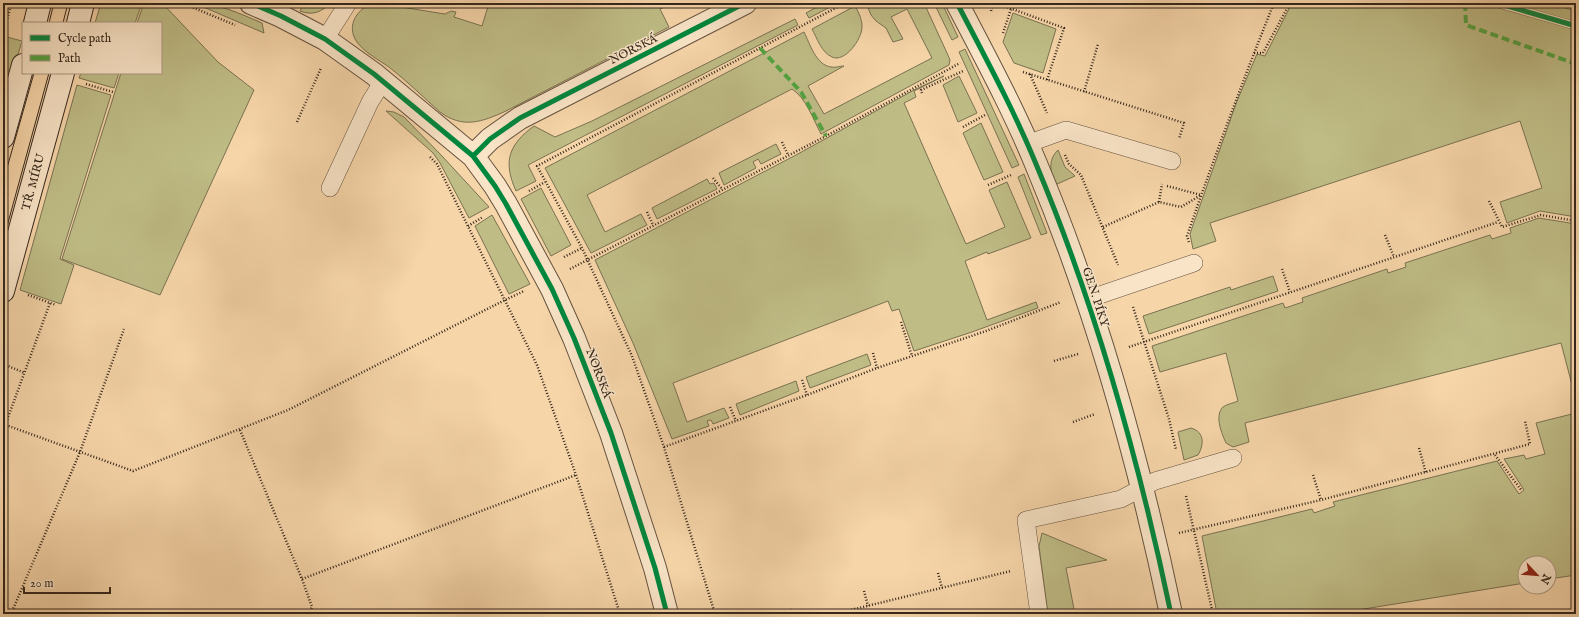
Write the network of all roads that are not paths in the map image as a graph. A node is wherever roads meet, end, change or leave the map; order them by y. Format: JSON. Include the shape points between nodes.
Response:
{"nodes":[{"id":1,"x":40,"y":3,"type":"edge"},
{"id":2,"x":83,"y":3,"type":"edge"},
{"id":3,"x":251,"y":3,"type":"edge"},
{"id":4,"x":348,"y":3,"type":"edge"},
{"id":5,"x":745,"y":3,"type":"edge"},
{"id":6,"x":957,"y":3,"type":"edge"},
{"id":7,"x":35,"y":22,"type":"edge"},
{"id":8,"x":78,"y":22,"type":"edge"},
{"id":9,"x":325,"y":40,"type":"junction"},
{"id":10,"x":22,"y":69,"type":"edge"},
{"id":11,"x":71,"y":78,"type":"edge"},
{"id":12,"x":383,"y":81,"type":"junction"},
{"id":13,"x":3,"y":137,"type":"edge"},
{"id":14,"x":1027,"y":144,"type":"junction"},
{"id":15,"x":473,"y":156,"type":"junction"},
{"id":16,"x":1172,"y":161,"type":"road end"},
{"id":17,"x":330,"y":188,"type":"dead end"},
{"id":18,"x":1194,"y":263,"type":"road end"},
{"id":19,"x":12,"y":292,"type":"edge"},
{"id":20,"x":1088,"y":299,"type":"junction"},
{"id":21,"x":1233,"y":458,"type":"dead end"},
{"id":22,"x":1143,"y":488,"type":"junction"},
{"id":23,"x":667,"y":614,"type":"edge"},
{"id":24,"x":1039,"y":614,"type":"edge"},
{"id":25,"x":1172,"y":614,"type":"edge"}],
"edges":[{"from":1,"to":7,"type":"street"},
{"from":2,"to":8,"type":"street"},
{"from":3,"to":9,"type":"street","name":"NORSKÁ"},
{"from":4,"to":9,"type":"lane"},
{"from":5,"to":15,"type":"street","name":"NORSKÁ","via":[[520,118],[490,139]]},
{"from":6,"to":14,"type":"street","name":"GEN. PÍKY"},
{"from":9,"to":12,"type":"street","name":"NORSKÁ"},
{"from":10,"to":13,"type":"street"},
{"from":11,"to":19,"type":"street","name":"TŘ. MÍRU"},
{"from":12,"to":15,"type":"street","name":"NORSKÁ"},
{"from":12,"to":17,"type":"lane","via":[[370,102]]},
{"from":14,"to":16,"type":"lane","via":[[1066,130]]},
{"from":14,"to":20,"type":"street","name":"GEN. PÍKY"},
{"from":15,"to":23,"type":"street","name":"NORSKÁ","via":[[506,204],[552,289],[574,338],[611,433],[655,568]]},
{"from":18,"to":20,"type":"lane","name":"GEN. PÍKY"},
{"from":20,"to":22,"type":"street","name":"GEN. PÍKY"},
{"from":21,"to":22,"type":"lane","via":[[1155,481]]},
{"from":22,"to":24,"type":"lane","via":[[1120,499],[1026,520]]},
{"from":22,"to":25,"type":"street","name":"GEN. PÍKY"}]}
